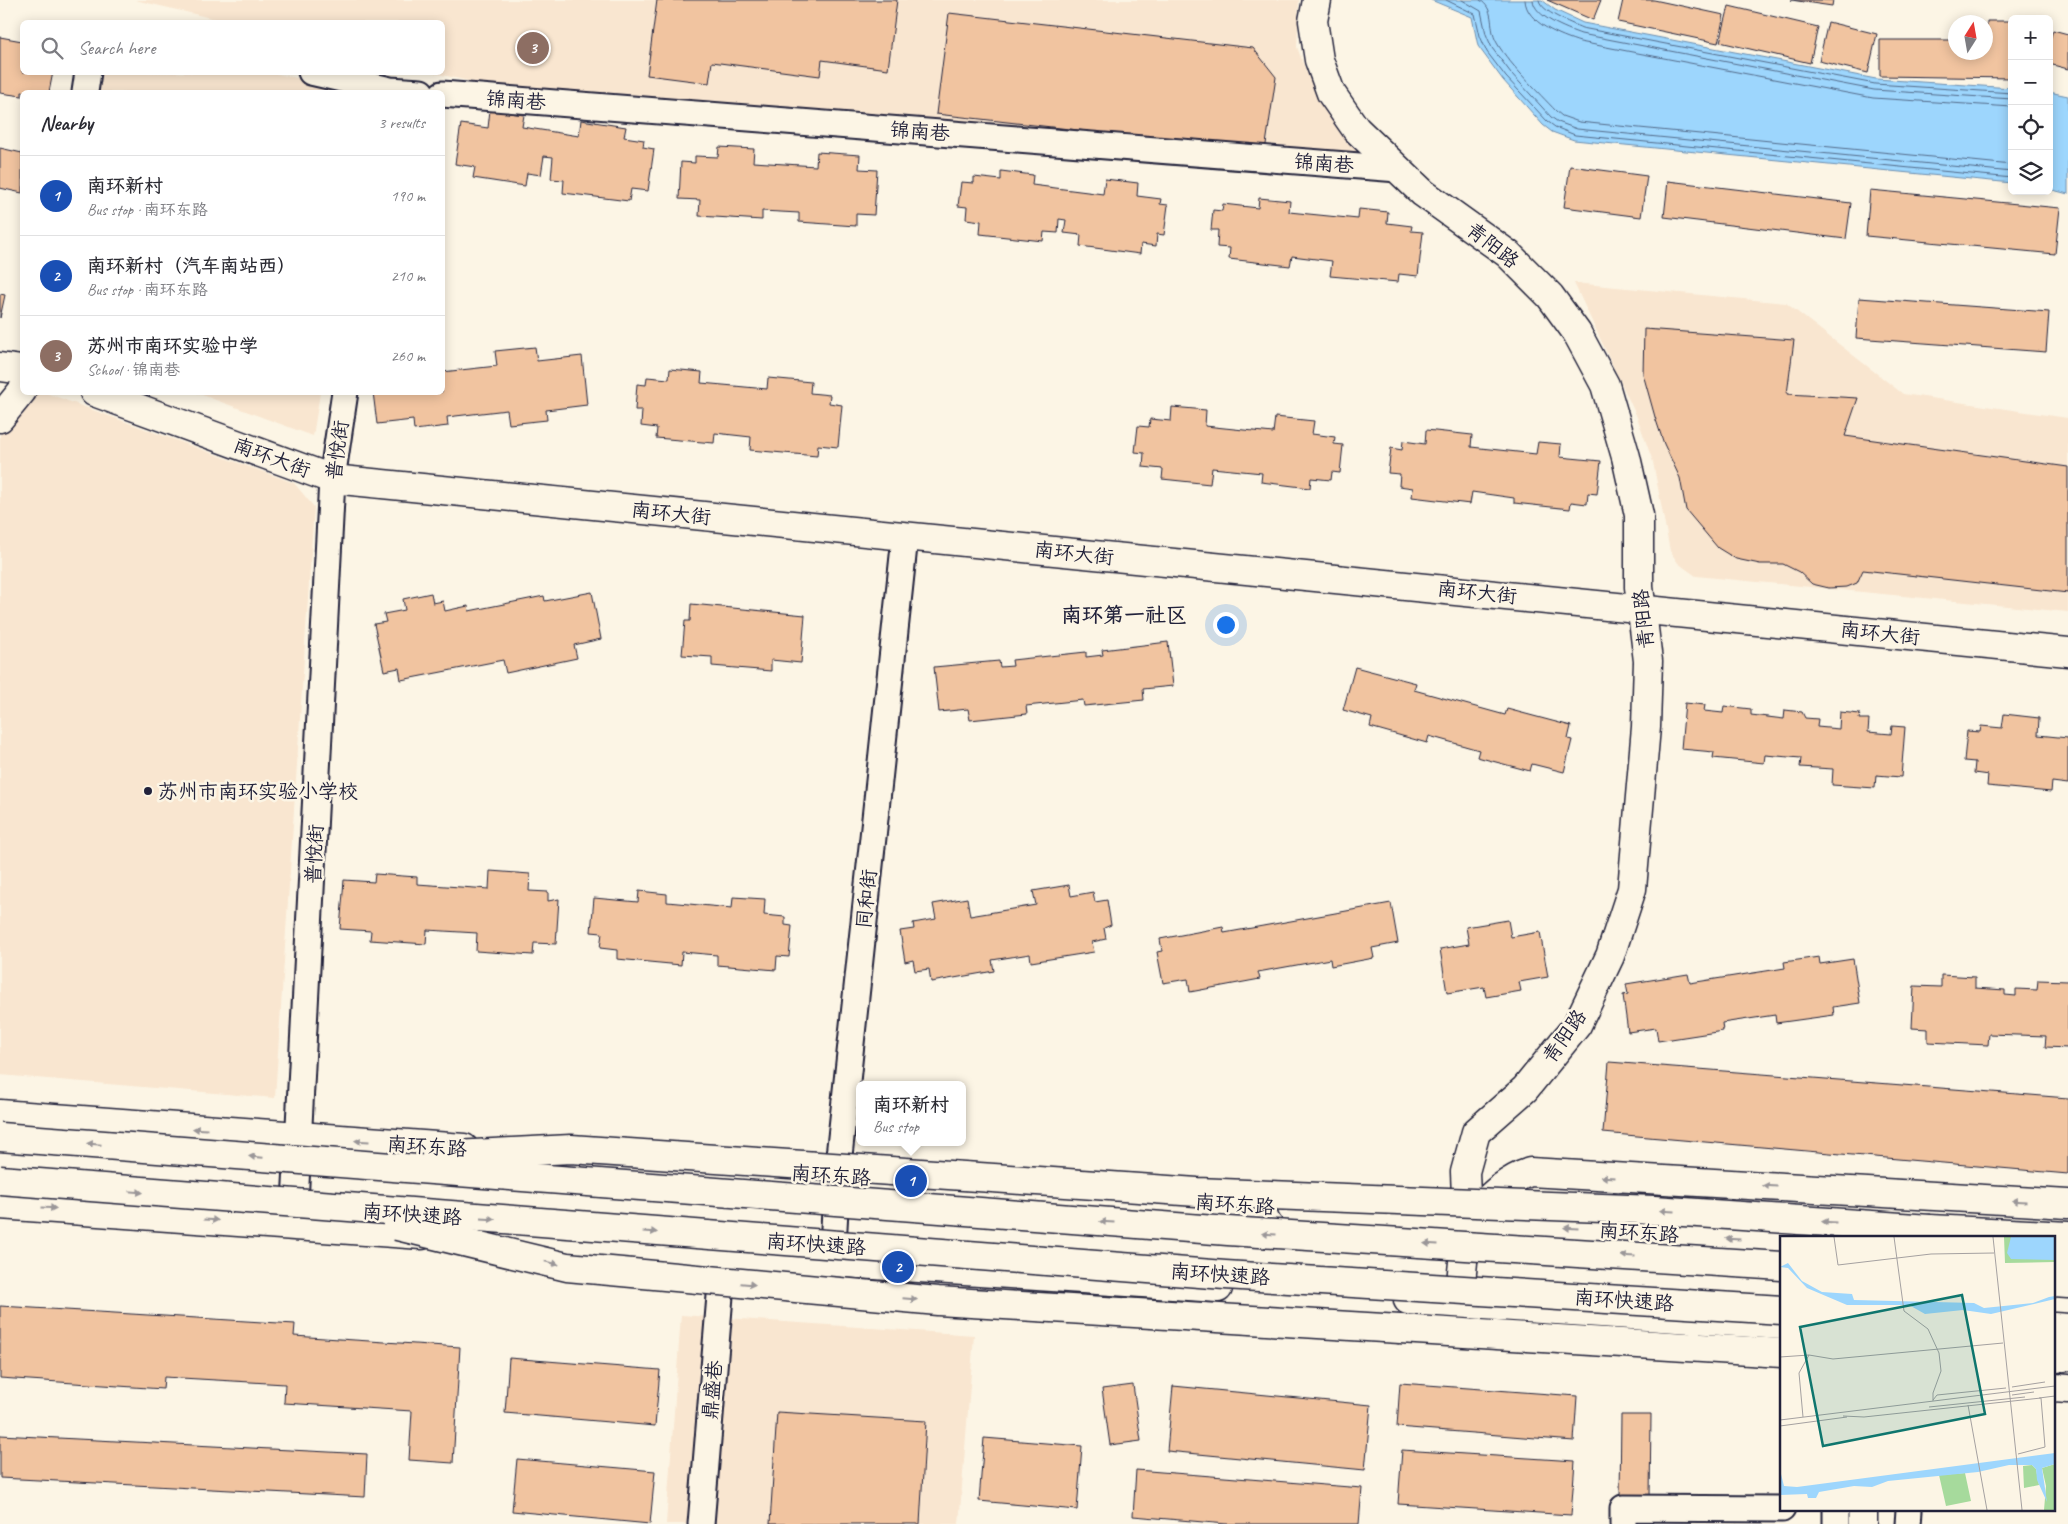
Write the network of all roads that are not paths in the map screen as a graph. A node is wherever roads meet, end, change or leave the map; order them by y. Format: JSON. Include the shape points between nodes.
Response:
{"nodes":[{"id":1,"x":1317,"y":0,"type":"edge"},
{"id":2,"x":87,"y":75,"type":"edge"},
{"id":3,"x":323,"y":75,"type":"edge"},
{"id":4,"x":84,"y":90,"type":"edge"},
{"id":5,"x":386,"y":90,"type":"edge"},
{"id":6,"x":445,"y":94,"type":"edge"},
{"id":7,"x":1398,"y":169,"type":"junction"},
{"id":8,"x":0,"y":367,"type":"edge"},
{"id":9,"x":20,"y":370,"type":"edge"},
{"id":10,"x":20,"y":393,"type":"edge"},
{"id":11,"x":102,"y":395,"type":"edge"},
{"id":12,"x":345,"y":395,"type":"edge"},
{"id":13,"x":0,"y":418,"type":"edge"},
{"id":14,"x":332,"y":479,"type":"junction"},
{"id":15,"x":905,"y":537,"type":"junction"},
{"id":16,"x":1642,"y":608,"type":"junction"},
{"id":17,"x":2068,"y":652,"type":"edge"},
{"id":18,"x":0,"y":1114,"type":"edge"},
{"id":19,"x":300,"y":1136,"type":"junction"},
{"id":20,"x":0,"y":1137,"type":"edge"},
{"id":21,"x":322,"y":1162,"type":"junction"},
{"id":22,"x":837,"y":1175,"type":"junction"},
{"id":23,"x":0,"y":1180,"type":"edge"},
{"id":24,"x":2068,"y":1204,"type":"edge"},
{"id":25,"x":0,"y":1205,"type":"edge"},
{"id":26,"x":318,"y":1206,"type":"junction"},
{"id":27,"x":1467,"y":1221,"type":"junction"},
{"id":28,"x":294,"y":1226,"type":"junction"},
{"id":29,"x":2068,"y":1236,"type":"edge"},
{"id":30,"x":1780,"y":1242,"type":"edge"},
{"id":31,"x":723,"y":1255,"type":"junction"},
{"id":32,"x":832,"y":1263,"type":"junction"},
{"id":33,"x":1780,"y":1266,"type":"edge"},
{"id":34,"x":1027,"y":1275,"type":"junction"},
{"id":35,"x":1459,"y":1304,"type":"junction"},
{"id":36,"x":1780,"y":1310,"type":"edge"},
{"id":37,"x":1780,"y":1325,"type":"edge"},
{"id":38,"x":1780,"y":1353,"type":"edge"},
{"id":39,"x":1780,"y":1365,"type":"edge"},
{"id":40,"x":1780,"y":1509,"type":"edge"},
{"id":41,"x":701,"y":1524,"type":"edge"},
{"id":42,"x":1623,"y":1524,"type":"edge"}],
"edges":[{"from":1,"to":7,"type":"main road","name":"青阳路","via":[[1313,21],[1319,60],[1331,93],[1356,129]]},
{"from":2,"to":4,"type":"street"},
{"from":3,"to":5,"type":"street"},
{"from":6,"to":7,"type":"street","name":"锦南巷"},
{"from":7,"to":16,"type":"main road","name":"青阳路","via":[[1423,193],[1508,254],[1550,296],[1577,333],[1605,385],[1626,457],[1639,515]]},
{"from":8,"to":9,"type":"main road"},
{"from":10,"to":13,"type":"main road"},
{"from":11,"to":14,"type":"main road","name":"南环大街"},
{"from":12,"to":14,"type":"street","name":"普悦街"},
{"from":14,"to":15,"type":"main road","name":"南环大街"},
{"from":14,"to":19,"type":"street","name":"普悦街"},
{"from":15,"to":16,"type":"main road","name":"南环大街"},
{"from":15,"to":22,"type":"street","name":"同和街"},
{"from":16,"to":17,"type":"main road","name":"南环大街"},
{"from":16,"to":27,"type":"main road","name":"青阳路","via":[[1648,662],[1646,727],[1632,889],[1610,956],[1577,1024],[1525,1089],[1476,1132],[1465,1172]]},
{"from":19,"to":18,"type":"main road","name":"南环东路","one_way":true},
{"from":22,"to":19,"type":"main road","name":"南环东路","one_way":true},
{"from":19,"to":28,"type":"street","name":"普悦街"},
{"from":21,"to":20,"type":"main road","one_way":true,"bridge":true},
{"from":29,"to":21,"type":"main road","one_way":true,"bridge":true,"via":[[1654,1210],[1196,1192],[571,1149]]},
{"from":33,"to":21,"type":"main road","one_way":true,"bridge":true,"via":[[1228,1231]]},
{"from":22,"to":27,"type":"main road","name":"南环东路"},
{"from":22,"to":32,"type":"street","name":"同和街"},
{"from":23,"to":26,"type":"main road","name":"南环快速路","one_way":true,"bridge":true},
{"from":24,"to":27,"type":"main road","one_way":true,"via":[[1530,1172],[1505,1184]]},
{"from":25,"to":28,"type":"main road","one_way":true},
{"from":26,"to":36,"type":"main road","name":"南环快速路","one_way":true,"bridge":true,"via":[[1225,1275]]},
{"from":26,"to":38,"type":"main road","one_way":true,"bridge":true,"via":[[567,1267],[938,1301]]},
{"from":30,"to":27,"type":"main road","name":"南环东路","one_way":true},
{"from":27,"to":35,"type":"main road","name":"青阳路"},
{"from":28,"to":31,"type":"main road"},
{"from":31,"to":32,"type":"main road"},
{"from":31,"to":41,"type":"street","name":"鼎盛巷"},
{"from":32,"to":34,"type":"main road"},
{"from":34,"to":35,"type":"main road"},
{"from":34,"to":39,"type":"main road","via":[[1089,1320]]},
{"from":35,"to":37,"type":"main road"},
{"from":40,"to":42,"type":"street","via":[[1623,1508]]}]}
